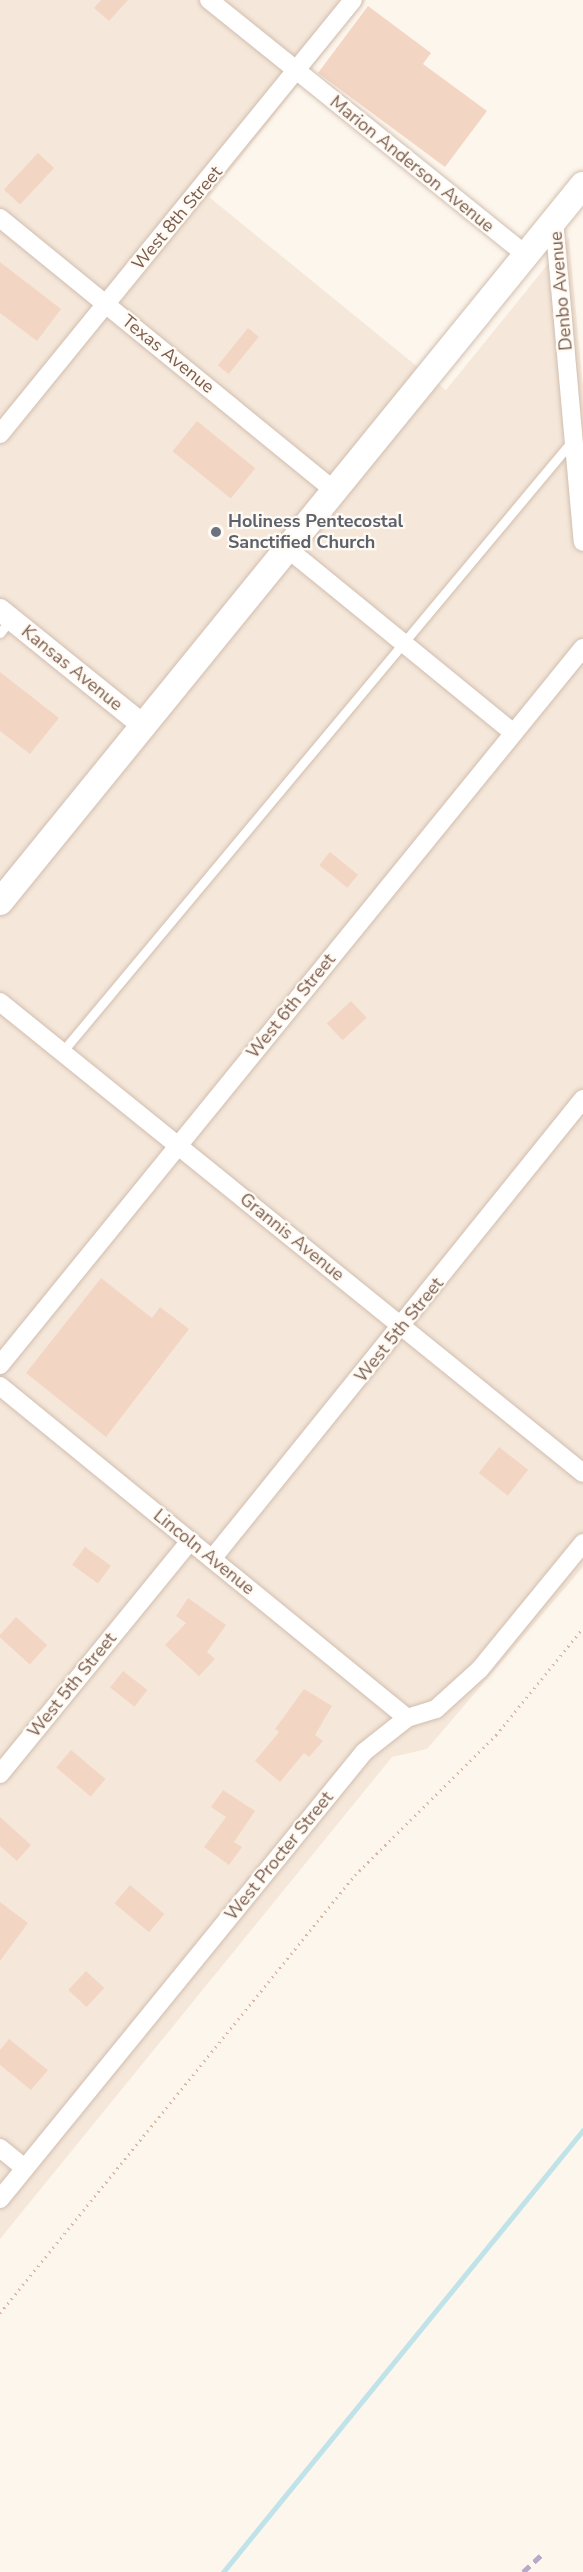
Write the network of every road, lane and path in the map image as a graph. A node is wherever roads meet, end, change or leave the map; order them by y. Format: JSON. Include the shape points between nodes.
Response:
{"nodes":[{"id":1,"x":209,"y":0,"type":"edge"},
{"id":2,"x":353,"y":0,"type":"edge"},
{"id":3,"x":297,"y":72,"type":"junction"},
{"id":4,"x":583,"y":185,"type":"edge"},
{"id":5,"x":0,"y":218,"type":"edge"},
{"id":6,"x":554,"y":220,"type":"junction"},
{"id":7,"x":526,"y":255,"type":"junction"},
{"id":8,"x":106,"y":304,"type":"junction"},
{"id":9,"x":0,"y":434,"type":"edge"},
{"id":10,"x":574,"y":439,"type":"junction"},
{"id":11,"x":335,"y":491,"type":"junction"},
{"id":12,"x":583,"y":542,"type":"edge"},
{"id":13,"x":288,"y":549,"type":"junction"},
{"id":14,"x":4,"y":621,"type":"edge"},
{"id":15,"x":403,"y":643,"type":"junction"},
{"id":16,"x":583,"y":648,"type":"edge"},
{"id":17,"x":144,"y":726,"type":"junction"},
{"id":18,"x":514,"y":733,"type":"junction"},
{"id":19,"x":0,"y":902,"type":"edge"},
{"id":20,"x":0,"y":1002,"type":"edge"},
{"id":21,"x":62,"y":1052,"type":"junction"},
{"id":22,"x":583,"y":1099,"type":"edge"},
{"id":23,"x":178,"y":1145,"type":"junction"},
{"id":24,"x":402,"y":1327,"type":"junction"},
{"id":25,"x":0,"y":1365,"type":"edge"},
{"id":26,"x":0,"y":1386,"type":"edge"},
{"id":27,"x":583,"y":1473,"type":"edge"},
{"id":28,"x":190,"y":1541,"type":"junction"},
{"id":29,"x":583,"y":1543,"type":"edge"},
{"id":30,"x":212,"y":1559,"type":"junction"},
{"id":31,"x":583,"y":1628,"type":"edge"},
{"id":32,"x":407,"y":1718,"type":"junction"},
{"id":33,"x":0,"y":1774,"type":"edge"},
{"id":34,"x":0,"y":2148,"type":"edge"},
{"id":35,"x":25,"y":2168,"type":"junction"},
{"id":36,"x":0,"y":2199,"type":"edge"},
{"id":37,"x":0,"y":2313,"type":"edge"}],
"edges":[{"from":1,"to":3,"type":"street","name":"Marion Anderson Avenue"},
{"from":2,"to":3,"type":"street","name":"West 8th Street"},
{"from":3,"to":7,"type":"street","name":"Marion Anderson Avenue"},
{"from":3,"to":8,"type":"street","name":"West 8th Street"},
{"from":4,"to":6,"type":"main road"},
{"from":5,"to":8,"type":"street","name":"Texas Avenue"},
{"from":6,"to":7,"type":"main road"},
{"from":6,"to":10,"type":"street","name":"Denbo Avenue"},
{"from":7,"to":11,"type":"main road"},
{"from":8,"to":9,"type":"street","name":"West 8th Street"},
{"from":8,"to":11,"type":"street","name":"Texas Avenue"},
{"from":10,"to":12,"type":"street","name":"Denbo Avenue"},
{"from":10,"to":15,"type":"lane"},
{"from":11,"to":13,"type":"main road"},
{"from":13,"to":15,"type":"street"},
{"from":13,"to":17,"type":"main road"},
{"from":14,"to":17,"type":"street","name":"Kansas Avenue"},
{"from":15,"to":18,"type":"street"},
{"from":15,"to":21,"type":"lane"},
{"from":16,"to":18,"type":"street","name":"West 6th Street"},
{"from":17,"to":19,"type":"main road"},
{"from":18,"to":23,"type":"street","name":"West 6th Street"},
{"from":20,"to":21,"type":"street","name":"Grannis Avenue"},
{"from":21,"to":23,"type":"street","name":"Grannis Avenue"},
{"from":22,"to":24,"type":"street","name":"West 5th Street"},
{"from":23,"to":24,"type":"street","name":"Grannis Avenue"},
{"from":23,"to":25,"type":"street","name":"West 6th Street"},
{"from":24,"to":27,"type":"street","name":"Grannis Avenue"},
{"from":24,"to":30,"type":"street","name":"West 5th Street"},
{"from":26,"to":28,"type":"street","name":"Lincoln Avenue"},
{"from":28,"to":30,"type":"street","name":"Lincoln Avenue"},
{"from":28,"to":33,"type":"street","name":"West 5th Street"},
{"from":29,"to":32,"type":"street","name":"West Procter Street","via":[[480,1669],[436,1709]]},
{"from":30,"to":32,"type":"street","name":"Lincoln Avenue"},
{"from":31,"to":37,"type":"path","via":[[496,1735],[355,1875]]},
{"from":32,"to":35,"type":"street","name":"West Procter Street","via":[[364,1752]]},
{"from":34,"to":35,"type":"street"},
{"from":35,"to":36,"type":"street","name":"West Procter Street"}]}
